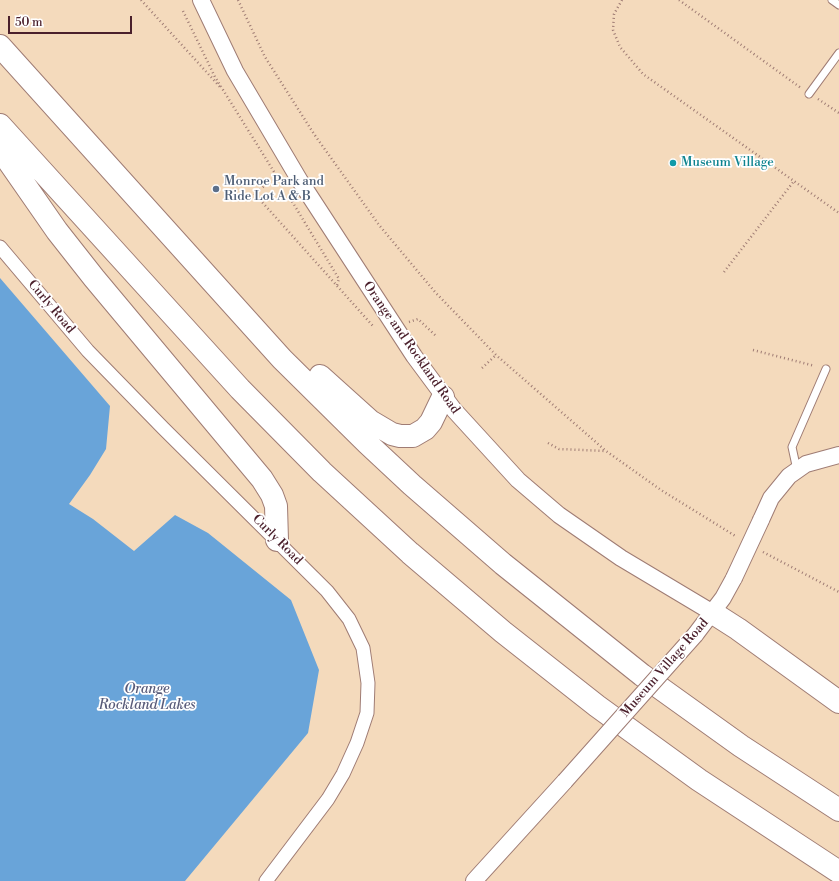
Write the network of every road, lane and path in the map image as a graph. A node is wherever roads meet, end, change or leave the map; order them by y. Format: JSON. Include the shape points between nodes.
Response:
{"nodes":[{"id":1,"x":141,"y":0,"type":"edge"},
{"id":2,"x":201,"y":0,"type":"edge"},
{"id":3,"x":238,"y":0,"type":"edge"},
{"id":4,"x":622,"y":0,"type":"edge"},
{"id":5,"x":679,"y":0,"type":"edge"},
{"id":6,"x":832,"y":0,"type":"edge"},
{"id":7,"x":839,"y":5,"type":"edge"},
{"id":8,"x":0,"y":46,"type":"edge"},
{"id":9,"x":839,"y":53,"type":"edge"},
{"id":10,"x":224,"y":91,"type":"dead end"},
{"id":11,"x":809,"y":94,"type":"junction"},
{"id":12,"x":839,"y":113,"type":"edge"},
{"id":13,"x":0,"y":125,"type":"edge"},
{"id":14,"x":0,"y":149,"type":"edge"},
{"id":15,"x":277,"y":178,"type":"dead end"},
{"id":16,"x":794,"y":181,"type":"junction"},
{"id":17,"x":147,"y":210,"type":"junction"},
{"id":18,"x":839,"y":213,"type":"edge"},
{"id":19,"x":0,"y":247,"type":"edge"},
{"id":20,"x":724,"y":272,"type":"dead end"},
{"id":21,"x":404,"y":324,"type":"dead end"},
{"id":22,"x":377,"y":330,"type":"dead end"},
{"id":23,"x":436,"y":336,"type":"dead end"},
{"id":24,"x":753,"y":350,"type":"dead end"},
{"id":25,"x":496,"y":355,"type":"junction"},
{"id":26,"x":482,"y":368,"type":"dead end"},
{"id":27,"x":826,"y":369,"type":"joint"},
{"id":28,"x":443,"y":396,"type":"junction"},
{"id":29,"x":548,"y":443,"type":"dead end"},
{"id":30,"x":606,"y":451,"type":"junction"},
{"id":31,"x":839,"y":455,"type":"edge"},
{"id":32,"x":797,"y":470,"type":"junction"},
{"id":33,"x":277,"y":540,"type":"junction"},
{"id":34,"x":743,"y":540,"type":"dead end"},
{"id":35,"x":762,"y":551,"type":"dead end"},
{"id":36,"x":839,"y":592,"type":"edge"},
{"id":37,"x":713,"y":613,"type":"junction"},
{"id":38,"x":839,"y":702,"type":"edge"},
{"id":39,"x":839,"y":810,"type":"edge"},
{"id":40,"x":839,"y":872,"type":"edge"},
{"id":41,"x":478,"y":880,"type":"edge"},
{"id":42,"x":266,"y":881,"type":"edge"}],
"edges":[{"from":1,"to":10,"type":"path"},
{"from":2,"to":28,"type":"street","name":"Orange and Rockland Road","via":[[235,71],[281,150],[324,220]]},
{"from":3,"to":25,"type":"path","via":[[269,63],[314,134],[379,225],[435,292]]},
{"from":4,"to":16,"type":"path","via":[[614,14],[613,30],[620,47],[643,74]]},
{"from":5,"to":11,"type":"path"},
{"from":6,"to":7,"type":"lane"},
{"from":8,"to":17,"type":"highway"},
{"from":9,"to":11,"type":"lane"},
{"from":11,"to":12,"type":"path"},
{"from":13,"to":40,"type":"highway","via":[[240,389],[322,472],[404,548],[596,706],[698,780]]},
{"from":14,"to":33,"type":"highway","via":[[80,261],[262,479],[276,506]]},
{"from":15,"to":22,"type":"path","via":[[254,193]]},
{"from":16,"to":18,"type":"path"},
{"from":16,"to":20,"type":"path"},
{"from":17,"to":28,"type":"highway","via":[[238,291],[341,396],[382,429],[407,437],[420,433],[430,422]]},
{"from":17,"to":39,"type":"highway","via":[[282,359],[366,443],[456,524],[642,676],[741,746]]},
{"from":19,"to":33,"type":"street","name":"Curly Road","via":[[88,351],[162,428]]},
{"from":21,"to":23,"type":"path","via":[[418,320]]},
{"from":24,"to":27,"type":"path"},
{"from":25,"to":26,"type":"path"},
{"from":25,"to":30,"type":"path"},
{"from":27,"to":32,"type":"lane","via":[[792,447]]},
{"from":28,"to":37,"type":"street","name":"Orange and Rockland Road","via":[[498,460],[554,511],[600,545]]},
{"from":29,"to":30,"type":"path","via":[[559,449]]},
{"from":30,"to":34,"type":"path","via":[[661,490]]},
{"from":31,"to":32,"type":"street","name":"Museum Village Road","via":[[817,459]]},
{"from":32,"to":37,"type":"street","name":"Museum Village Road","bridge":true,"via":[[777,490],[728,591]]},
{"from":33,"to":42,"type":"street","name":"Curly Road","via":[[327,591],[349,619],[363,648],[368,683],[367,713],[357,744],[343,774],[328,799]]},
{"from":35,"to":36,"type":"path"},
{"from":37,"to":38,"type":"highway"},
{"from":37,"to":41,"type":"street","name":"Museum Village Road","bridge":true}]}
